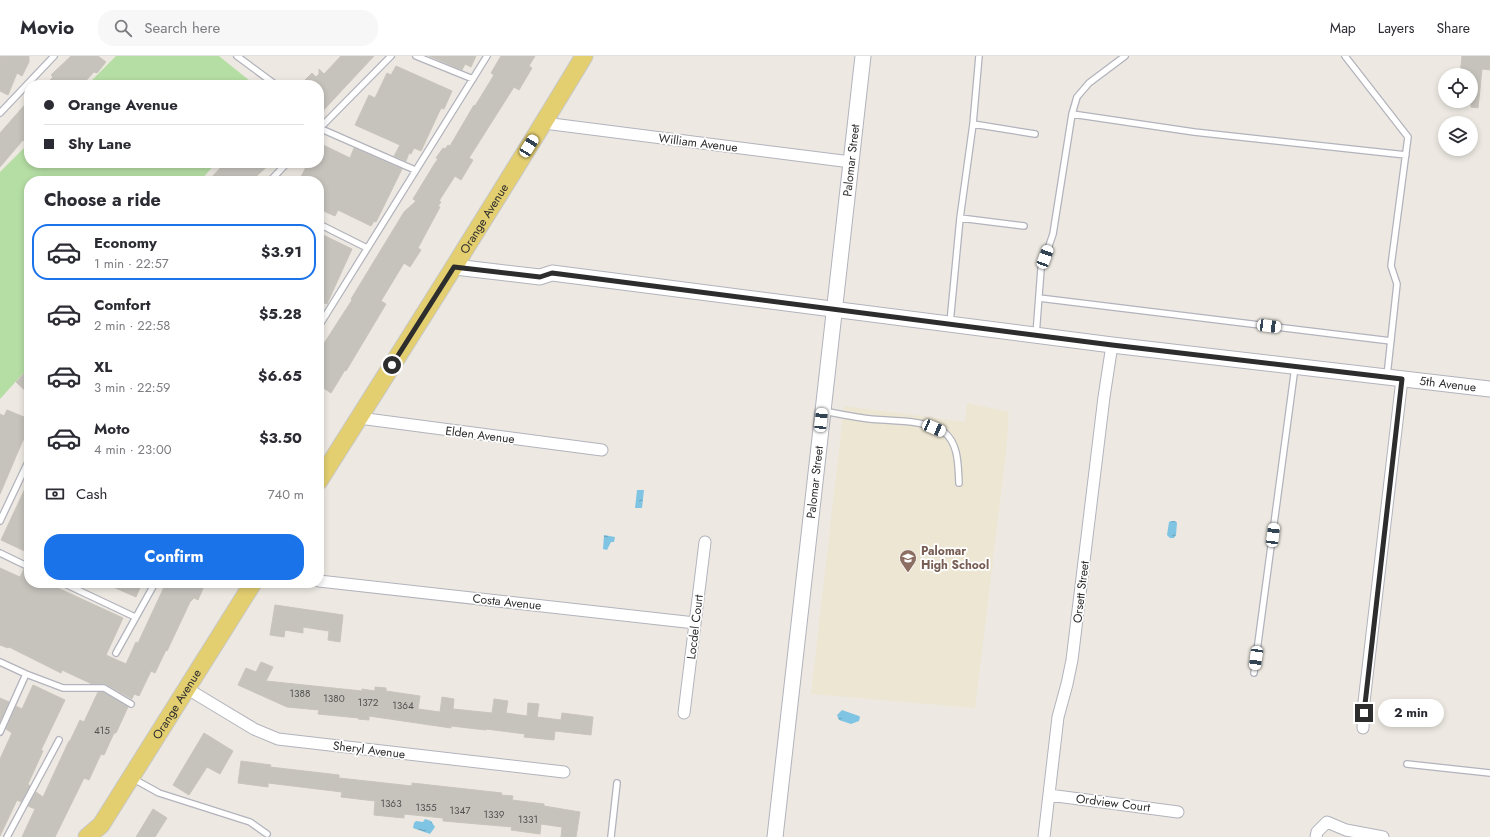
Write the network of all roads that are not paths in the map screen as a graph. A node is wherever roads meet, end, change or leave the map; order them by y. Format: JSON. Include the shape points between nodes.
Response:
{"nodes":[{"id":1,"x":54,"y":56,"type":"edge"},
{"id":2,"x":237,"y":56,"type":"edge"},
{"id":3,"x":391,"y":56,"type":"edge"},
{"id":4,"x":416,"y":56,"type":"edge"},
{"id":5,"x":487,"y":56,"type":"edge"},
{"id":6,"x":584,"y":56,"type":"edge"},
{"id":7,"x":863,"y":56,"type":"edge"},
{"id":8,"x":979,"y":56,"type":"edge"},
{"id":9,"x":1124,"y":56,"type":"edge"},
{"id":10,"x":1345,"y":56,"type":"edge"},
{"id":11,"x":473,"y":79,"type":"junction"},
{"id":12,"x":31,"y":80,"type":"edge"},
{"id":13,"x":269,"y":80,"type":"edge"},
{"id":14,"x":24,"y":88,"type":"edge"},
{"id":15,"x":0,"y":113,"type":"edge"},
{"id":16,"x":1072,"y":114,"type":"junction"},
{"id":17,"x":544,"y":123,"type":"junction"},
{"id":18,"x":324,"y":124,"type":"edge"},
{"id":19,"x":973,"y":124,"type":"junction"},
{"id":20,"x":324,"y":131,"type":"edge"},
{"id":21,"x":1035,"y":134,"type":"dead end"},
{"id":22,"x":1406,"y":155,"type":"junction"},
{"id":23,"x":851,"y":162,"type":"junction"},
{"id":24,"x":282,"y":168,"type":"edge"},
{"id":25,"x":415,"y":170,"type":"junction"},
{"id":26,"x":275,"y":176,"type":"edge"},
{"id":27,"x":960,"y":218,"type":"junction"},
{"id":28,"x":324,"y":226,"type":"edge"},
{"id":29,"x":1024,"y":226,"type":"dead end"},
{"id":30,"x":367,"y":248,"type":"junction"},
{"id":31,"x":454,"y":267,"type":"junction"},
{"id":32,"x":1039,"y":298,"type":"junction"},
{"id":33,"x":834,"y":309,"type":"junction"},
{"id":34,"x":324,"y":318,"type":"edge"},
{"id":35,"x":950,"y":325,"type":"junction"},
{"id":36,"x":1036,"y":336,"type":"junction"},
{"id":37,"x":1391,"y":341,"type":"junction"},
{"id":38,"x":1112,"y":345,"type":"junction"},
{"id":39,"x":1295,"y":366,"type":"junction"},
{"id":40,"x":1395,"y":378,"type":"junction"},
{"id":41,"x":1490,"y":389,"type":"edge"},
{"id":42,"x":822,"y":410,"type":"junction"},
{"id":43,"x":359,"y":418,"type":"junction"},
{"id":44,"x":602,"y":450,"type":"dead end"},
{"id":45,"x":24,"y":471,"type":"edge"},
{"id":46,"x":324,"y":473,"type":"edge"},
{"id":47,"x":959,"y":483,"type":"dead end"},
{"id":48,"x":0,"y":521,"type":"edge"},
{"id":49,"x":705,"y":542,"type":"dead end"},
{"id":50,"x":0,"y":553,"type":"edge"},
{"id":51,"x":24,"y":565,"type":"edge"},
{"id":52,"x":324,"y":582,"type":"edge"},
{"id":53,"x":74,"y":588,"type":"edge"},
{"id":54,"x":152,"y":588,"type":"edge"},
{"id":55,"x":249,"y":588,"type":"edge"},
{"id":56,"x":135,"y":617,"type":"junction"},
{"id":57,"x":695,"y":623,"type":"junction"},
{"id":58,"x":116,"y":653,"type":"dead end"},
{"id":59,"x":0,"y":662,"type":"edge"},
{"id":60,"x":1254,"y":673,"type":"dead end"},
{"id":61,"x":26,"y":674,"type":"junction"},
{"id":62,"x":186,"y":688,"type":"junction"},
{"id":63,"x":131,"y":704,"type":"dead end"},
{"id":64,"x":684,"y":713,"type":"dead end"},
{"id":65,"x":1363,"y":728,"type":"dead end"},
{"id":66,"x":0,"y":732,"type":"edge"},
{"id":67,"x":59,"y":740,"type":"dead end"},
{"id":68,"x":1407,"y":764,"type":"dead end"},
{"id":69,"x":564,"y":772,"type":"dead end"},
{"id":70,"x":1490,"y":773,"type":"edge"},
{"id":71,"x":130,"y":777,"type":"junction"},
{"id":72,"x":617,"y":782,"type":"dead end"},
{"id":73,"x":1049,"y":795,"type":"junction"},
{"id":74,"x":1178,"y":812,"type":"dead end"},
{"id":75,"x":99,"y":831,"type":"edge"},
{"id":76,"x":267,"y":834,"type":"dead end"},
{"id":77,"x":7,"y":837,"type":"edge"},
{"id":78,"x":87,"y":837,"type":"edge"},
{"id":79,"x":611,"y":837,"type":"edge"},
{"id":80,"x":775,"y":837,"type":"edge"},
{"id":81,"x":1044,"y":837,"type":"edge"},
{"id":82,"x":1316,"y":837,"type":"edge"},
{"id":83,"x":1383,"y":837,"type":"edge"}],
"edges":[{"from":1,"to":12,"type":"lane"},
{"from":2,"to":13,"type":"lane"},
{"from":3,"to":18,"type":"lane"},
{"from":4,"to":11,"type":"lane"},
{"from":5,"to":11,"type":"lane"},
{"from":6,"to":17,"type":"main road","name":"Orange Avenue"},
{"from":7,"to":23,"type":"street","name":"Palomar Street"},
{"from":8,"to":19,"type":"lane"},
{"from":9,"to":16,"type":"lane","via":[[1088,83],[1078,97]]},
{"from":10,"to":22,"type":"lane","via":[[1408,137]]},
{"from":11,"to":25,"type":"lane"},
{"from":14,"to":15,"type":"lane"},
{"from":16,"to":22,"type":"lane","via":[[1194,132]]},
{"from":16,"to":32,"type":"lane","via":[[1054,234],[1041,269]]},
{"from":17,"to":23,"type":"street","name":"William Avenue"},
{"from":17,"to":31,"type":"main road","name":"Orange Avenue"},
{"from":19,"to":21,"type":"lane"},
{"from":19,"to":27,"type":"lane"},
{"from":20,"to":25,"type":"lane"},
{"from":22,"to":37,"type":"lane","via":[[1391,266],[1397,284]]},
{"from":23,"to":33,"type":"street","name":"Palomar Street"},
{"from":24,"to":26,"type":"lane"},
{"from":25,"to":30,"type":"lane"},
{"from":27,"to":29,"type":"lane"},
{"from":27,"to":35,"type":"lane"},
{"from":28,"to":30,"type":"lane"},
{"from":30,"to":34,"type":"lane"},
{"from":31,"to":33,"type":"street","name":"5th Avenue","via":[[540,277],[552,273]]},
{"from":31,"to":43,"type":"main road","name":"Orange Avenue"},
{"from":32,"to":36,"type":"lane"},
{"from":32,"to":37,"type":"lane"},
{"from":33,"to":35,"type":"street","name":"5th Avenue"},
{"from":33,"to":42,"type":"street","name":"Palomar Street"},
{"from":35,"to":36,"type":"street","name":"5th Avenue"},
{"from":36,"to":38,"type":"street","name":"5th Avenue"},
{"from":37,"to":40,"type":"lane"},
{"from":38,"to":39,"type":"street","name":"5th Avenue"},
{"from":38,"to":73,"type":"street","name":"Orsett Street","via":[[1072,660],[1058,717]]},
{"from":39,"to":40,"type":"street","name":"5th Avenue"},
{"from":39,"to":60,"type":"lane"},
{"from":40,"to":41,"type":"street","name":"5th Avenue"},
{"from":40,"to":65,"type":"street"},
{"from":42,"to":47,"type":"lane","via":[[871,419],[923,423],[944,432],[953,445],[958,461]]},
{"from":42,"to":80,"type":"street","name":"Palomar Street"},
{"from":43,"to":44,"type":"street","name":"Elden Avenue"},
{"from":43,"to":46,"type":"main road","name":"Orange Avenue"},
{"from":45,"to":48,"type":"lane"},
{"from":49,"to":57,"type":"street","name":"Locdel Court"},
{"from":50,"to":51,"type":"lane"},
{"from":52,"to":57,"type":"street","name":"Costa Avenue"},
{"from":53,"to":56,"type":"lane"},
{"from":54,"to":56,"type":"lane"},
{"from":55,"to":62,"type":"main road","name":"Orange Avenue"},
{"from":56,"to":58,"type":"lane"},
{"from":57,"to":64,"type":"street","name":"Locdel Court"},
{"from":59,"to":61,"type":"lane"},
{"from":61,"to":63,"type":"lane","via":[[63,688],[104,688]]},
{"from":61,"to":66,"type":"lane"},
{"from":62,"to":69,"type":"street","name":"Sheryl Avenue","via":[[254,730],[278,739]]},
{"from":62,"to":71,"type":"main road","name":"Orange Avenue"},
{"from":67,"to":77,"type":"lane"},
{"from":68,"to":70,"type":"lane"},
{"from":71,"to":75,"type":"main road","name":"Orange Avenue"},
{"from":71,"to":76,"type":"lane","via":[[159,793],[250,822]]},
{"from":72,"to":79,"type":"lane"},
{"from":73,"to":74,"type":"street","name":"Ordview Court"},
{"from":73,"to":81,"type":"street","name":"Orsett Street"},
{"from":75,"to":78,"type":"main road","name":"Orange Avenue"},
{"from":82,"to":83,"type":"street","via":[[1317,832],[1327,822],[1346,830]]}]}
